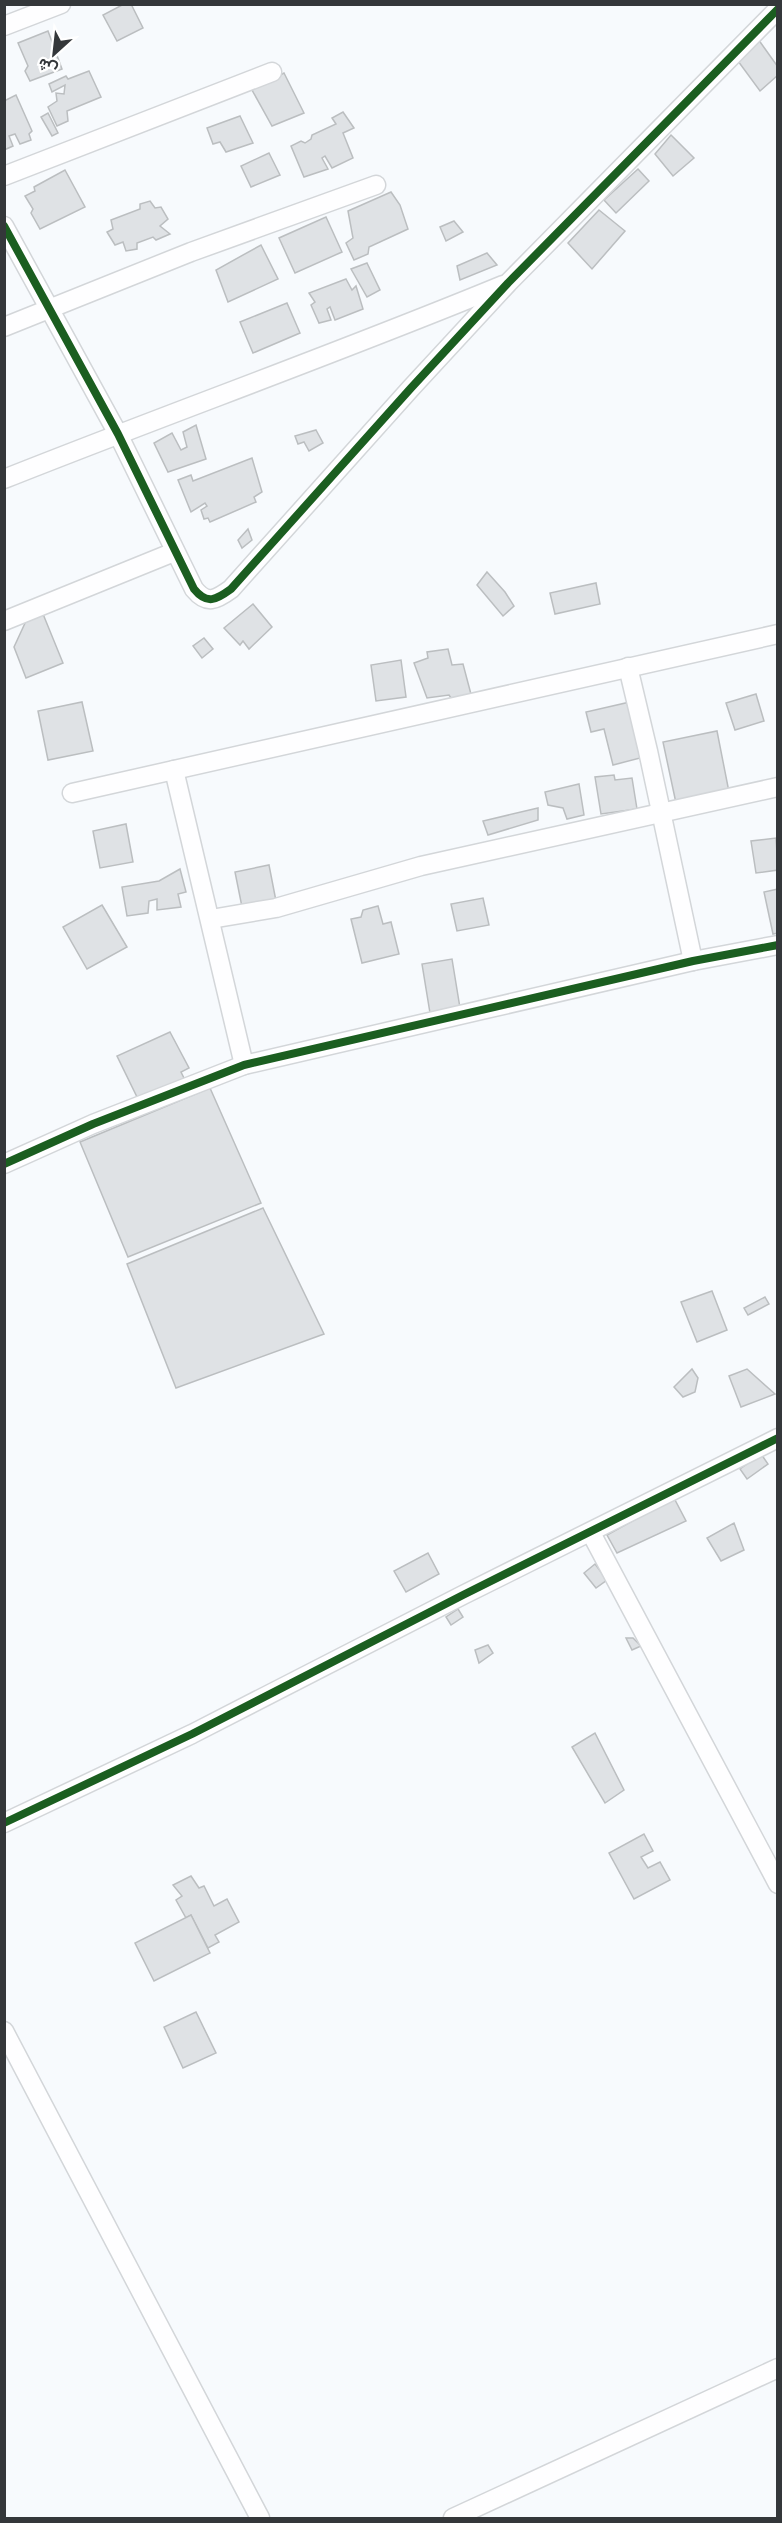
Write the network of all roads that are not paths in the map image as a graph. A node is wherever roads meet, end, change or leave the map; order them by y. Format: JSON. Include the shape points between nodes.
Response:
{"nodes":[{"id":1,"x":61,"y":4,"type":"edge"},
{"id":2,"x":777,"y":9,"type":"edge"},
{"id":3,"x":4,"y":26,"type":"edge"},
{"id":4,"x":272,"y":72,"type":"dead end"},
{"id":5,"x":4,"y":176,"type":"edge"},
{"id":6,"x":376,"y":185,"type":"dead end"},
{"id":7,"x":4,"y":226,"type":"edge"},
{"id":8,"x":508,"y":283,"type":"junction"},
{"id":9,"x":50,"y":309,"type":"junction"},
{"id":10,"x":4,"y":327,"type":"edge"},
{"id":11,"x":118,"y":434,"type":"junction"},
{"id":12,"x":4,"y":479,"type":"edge"},
{"id":13,"x":174,"y":552,"type":"junction"},
{"id":14,"x":4,"y":621,"type":"edge"},
{"id":15,"x":777,"y":634,"type":"edge"},
{"id":16,"x":628,"y":667,"type":"junction"},
{"id":17,"x":174,"y":770,"type":"junction"},
{"id":18,"x":777,"y":787,"type":"edge"},
{"id":19,"x":72,"y":793,"type":"dead end"},
{"id":20,"x":661,"y":813,"type":"junction"},
{"id":21,"x":211,"y":919,"type":"junction"},
{"id":22,"x":777,"y":945,"type":"edge"},
{"id":23,"x":693,"y":962,"type":"junction"},
{"id":24,"x":244,"y":1065,"type":"junction"},
{"id":25,"x":4,"y":1164,"type":"edge"},
{"id":26,"x":777,"y":1438,"type":"edge"},
{"id":27,"x":591,"y":1533,"type":"junction"},
{"id":28,"x":4,"y":1823,"type":"edge"},
{"id":29,"x":777,"y":1884,"type":"edge"},
{"id":30,"x":4,"y":2031,"type":"edge"},
{"id":31,"x":777,"y":2367,"type":"edge"},
{"id":32,"x":260,"y":2518,"type":"edge"},
{"id":33,"x":453,"y":2518,"type":"edge"}],
"edges":[{"from":1,"to":3,"type":"street"},
{"from":2,"to":8,"type":"street"},
{"from":4,"to":5,"type":"street"},
{"from":6,"to":9,"type":"street","via":[[191,252]]},
{"from":7,"to":9,"type":"street"},
{"from":8,"to":11,"type":"street","via":[[373,339]]},
{"from":8,"to":13,"type":"street","via":[[231,589],[211,600],[201,597]]},
{"from":9,"to":10,"type":"street"},
{"from":9,"to":11,"type":"street"},
{"from":11,"to":12,"type":"street"},
{"from":11,"to":13,"type":"street"},
{"from":13,"to":14,"type":"street"},
{"from":15,"to":16,"type":"street"},
{"from":16,"to":17,"type":"street"},
{"from":16,"to":20,"type":"street"},
{"from":17,"to":19,"type":"street"},
{"from":17,"to":21,"type":"street"},
{"from":18,"to":20,"type":"street"},
{"from":20,"to":21,"type":"street","via":[[421,866],[276,908]]},
{"from":20,"to":23,"type":"street"},
{"from":21,"to":24,"type":"street"},
{"from":22,"to":23,"type":"street"},
{"from":23,"to":24,"type":"street"},
{"from":24,"to":25,"type":"street","via":[[93,1124]]},
{"from":26,"to":27,"type":"street"},
{"from":27,"to":28,"type":"street","via":[[192,1734]]},
{"from":27,"to":29,"type":"street"},
{"from":30,"to":32,"type":"street"},
{"from":31,"to":33,"type":"street"}]}
